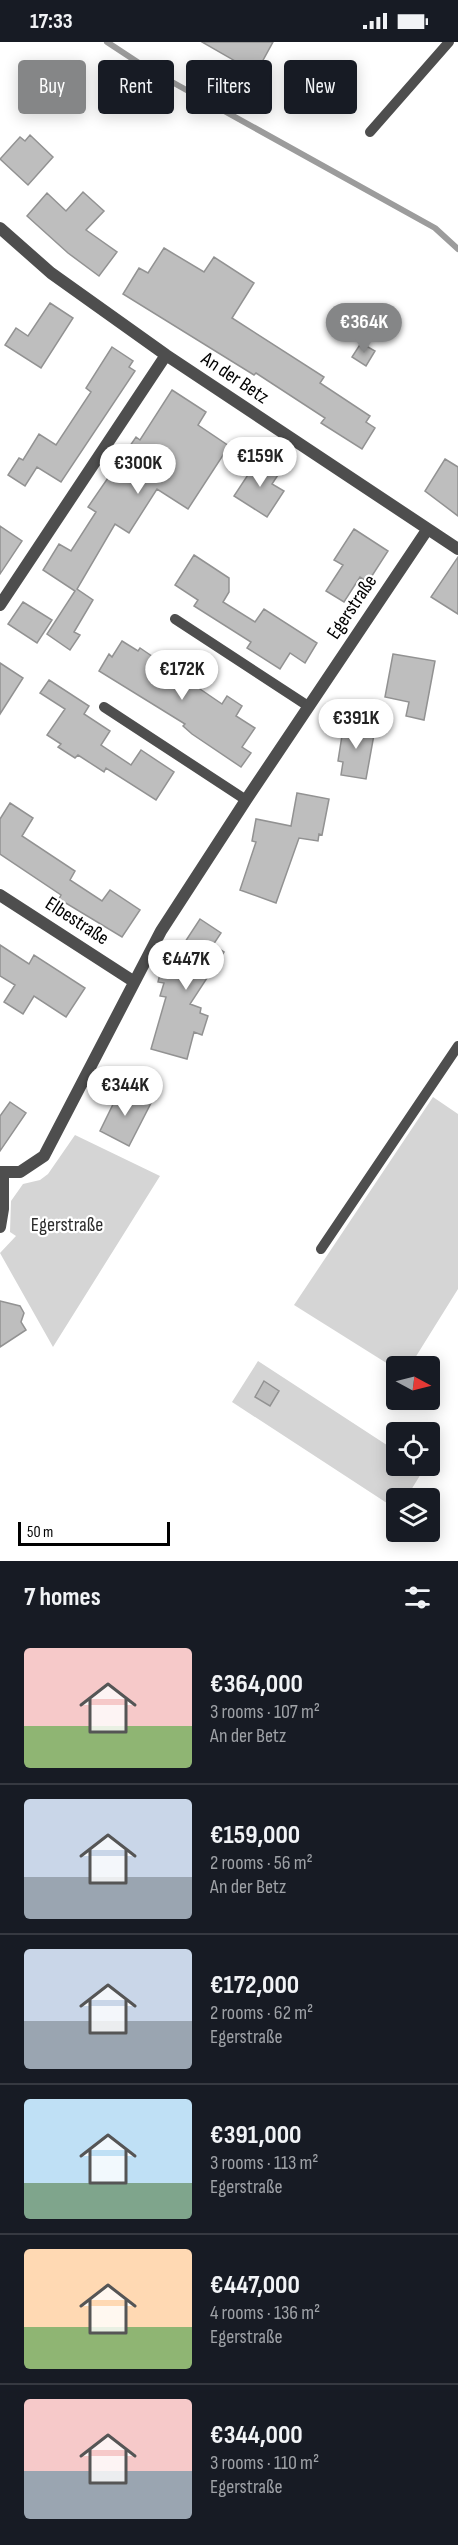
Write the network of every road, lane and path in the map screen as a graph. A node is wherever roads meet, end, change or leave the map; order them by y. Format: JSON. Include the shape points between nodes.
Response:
{"nodes":[{"id":1,"x":449,"y":42,"type":"edge"},
{"id":2,"x":370,"y":132,"type":"dead end"},
{"id":3,"x":0,"y":228,"type":"edge"},
{"id":4,"x":165,"y":356,"type":"junction"},
{"id":5,"x":427,"y":530,"type":"junction"},
{"id":6,"x":458,"y":549,"type":"edge"},
{"id":7,"x":0,"y":606,"type":"edge"},
{"id":8,"x":175,"y":619,"type":"dead end"},
{"id":9,"x":308,"y":706,"type":"junction"},
{"id":10,"x":104,"y":707,"type":"dead end"},
{"id":11,"x":246,"y":800,"type":"junction"},
{"id":12,"x":0,"y":895,"type":"edge"},
{"id":13,"x":133,"y":981,"type":"junction"},
{"id":14,"x":458,"y":1046,"type":"edge"},
{"id":15,"x":1,"y":1172,"type":"edge"},
{"id":16,"x":0,"y":1227,"type":"edge"},
{"id":17,"x":321,"y":1249,"type":"dead end"}],
"edges":[{"from":1,"to":2,"type":"lane"},
{"from":3,"to":4,"type":"street","name":"An der Betz","via":[[51,273]]},
{"from":4,"to":5,"type":"street","name":"An der Betz"},
{"from":4,"to":7,"type":"street"},
{"from":5,"to":6,"type":"street","name":"An der Betz"},
{"from":5,"to":9,"type":"street","name":"Egerstraße"},
{"from":8,"to":9,"type":"lane"},
{"from":9,"to":11,"type":"street","name":"Egerstraße"},
{"from":10,"to":11,"type":"lane"},
{"from":11,"to":13,"type":"street","name":"Egerstraße"},
{"from":12,"to":13,"type":"street","name":"Elbestraße"},
{"from":13,"to":15,"type":"street","name":"Egerstraße","via":[[44,1156],[20,1172]]},
{"from":14,"to":17,"type":"lane"},
{"from":15,"to":16,"type":"street"}]}
